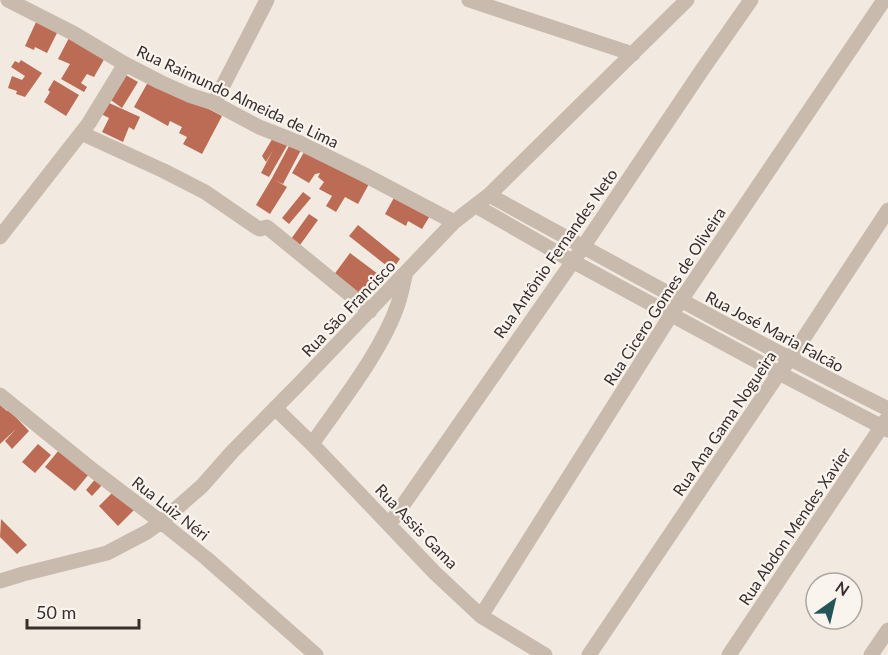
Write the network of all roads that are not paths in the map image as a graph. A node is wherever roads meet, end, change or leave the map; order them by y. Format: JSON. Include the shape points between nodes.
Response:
{"nodes":[{"id":1,"x":8,"y":0,"type":"edge"},
{"id":2,"x":267,"y":0,"type":"edge"},
{"id":3,"x":469,"y":0,"type":"edge"},
{"id":4,"x":687,"y":0,"type":"edge"},
{"id":5,"x":751,"y":0,"type":"edge"},
{"id":6,"x":884,"y":0,"type":"edge"},
{"id":7,"x":633,"y":54,"type":"junction"},
{"id":8,"x":125,"y":64,"type":"junction"},
{"id":9,"x":214,"y":104,"type":"junction"},
{"id":10,"x":81,"y":133,"type":"junction"},
{"id":11,"x":489,"y":195,"type":"junction"},
{"id":12,"x":476,"y":206,"type":"junction"},
{"id":13,"x":888,"y":210,"type":"edge"},
{"id":14,"x":454,"y":222,"type":"junction"},
{"id":15,"x":0,"y":237,"type":"edge"},
{"id":16,"x":583,"y":247,"type":"junction"},
{"id":17,"x":572,"y":261,"type":"junction"},
{"id":18,"x":406,"y":274,"type":"junction"},
{"id":19,"x":681,"y":301,"type":"junction"},
{"id":20,"x":370,"y":311,"type":"junction"},
{"id":21,"x":671,"y":315,"type":"junction"},
{"id":22,"x":790,"y":359,"type":"junction"},
{"id":23,"x":779,"y":373,"type":"junction"},
{"id":24,"x":0,"y":395,"type":"edge"},
{"id":25,"x":275,"y":408,"type":"junction"},
{"id":26,"x":888,"y":409,"type":"edge"},
{"id":27,"x":886,"y":425,"type":"edge"},
{"id":28,"x":312,"y":444,"type":"junction"},
{"id":29,"x":161,"y":522,"type":"junction"},
{"id":30,"x":389,"y":525,"type":"junction"},
{"id":31,"x":0,"y":582,"type":"edge"},
{"id":32,"x":481,"y":616,"type":"junction"},
{"id":33,"x":888,"y":630,"type":"edge"},
{"id":34,"x":316,"y":655,"type":"edge"},
{"id":35,"x":545,"y":655,"type":"edge"},
{"id":36,"x":589,"y":655,"type":"edge"},
{"id":37,"x":729,"y":655,"type":"edge"},
{"id":38,"x":872,"y":655,"type":"edge"}],
"edges":[{"from":1,"to":8,"type":"street","name":"Rua Raimundo Almeida de Lima"},
{"from":2,"to":9,"type":"street"},
{"from":3,"to":7,"type":"street"},
{"from":4,"to":7,"type":"street","name":"Rua São Francisco"},
{"from":5,"to":16,"type":"street","name":"Rua Antônio Fernandes Neto"},
{"from":6,"to":19,"type":"street","name":"Rua Cicero Gomes de Oliveira"},
{"from":7,"to":11,"type":"street","name":"Rua São Francisco"},
{"from":8,"to":9,"type":"street","name":"Rua Raimundo Almeida de Lima"},
{"from":8,"to":10,"type":"street"},
{"from":9,"to":14,"type":"street","name":"Rua Raimundo Almeida de Lima","via":[[319,152]]},
{"from":10,"to":15,"type":"street"},
{"from":10,"to":20,"type":"street","via":[[195,187],[256,227],[267,227]]},
{"from":11,"to":12,"type":"street","name":"Rua São Francisco"},
{"from":11,"to":16,"type":"street","name":"Rua José Maria Falcão"},
{"from":12,"to":14,"type":"street","name":"Rua São Francisco"},
{"from":12,"to":17,"type":"street"},
{"from":13,"to":22,"type":"street","name":"Rua Ana Gama Nogueira"},
{"from":14,"to":18,"type":"street","name":"Rua São Francisco"},
{"from":16,"to":17,"type":"street","name":"Rua Antônio Fernandes Neto"},
{"from":16,"to":19,"type":"street","name":"Rua José Maria Falcão"},
{"from":17,"to":21,"type":"street"},
{"from":17,"to":30,"type":"street","name":"Rua Antônio Fernandes Neto"},
{"from":18,"to":20,"type":"street","name":"Rua São Francisco"},
{"from":18,"to":28,"type":"street","via":[[398,304],[377,347]]},
{"from":19,"to":21,"type":"street","name":"Rua Cicero Gomes de Oliveira"},
{"from":19,"to":22,"type":"street","name":"Rua José Maria Falcão"},
{"from":20,"to":25,"type":"street","name":"Rua São Francisco"},
{"from":21,"to":23,"type":"street"},
{"from":21,"to":32,"type":"street","name":"Rua Cicero Gomes de Oliveira"},
{"from":22,"to":23,"type":"street","name":"Rua Ana Gama Nogueira"},
{"from":22,"to":26,"type":"street","name":"Rua José Maria Falcão"},
{"from":23,"to":27,"type":"street"},
{"from":23,"to":36,"type":"street","name":"Rua Ana Gama Nogueira"},
{"from":24,"to":29,"type":"street","name":"Rua Luiz Néri"},
{"from":25,"to":28,"type":"street","name":"Rua Assis Gama"},
{"from":25,"to":29,"type":"street","name":"Rua São Francisco","via":[[202,486]]},
{"from":27,"to":37,"type":"street","name":"Rua Abdon Mendes Xavier"},
{"from":28,"to":30,"type":"street","name":"Rua Assis Gama"},
{"from":29,"to":31,"type":"street","name":"Rua São Francisco","via":[[107,553]]},
{"from":29,"to":34,"type":"street","name":"Rua Luiz Néri"},
{"from":30,"to":32,"type":"street","name":"Rua Assis Gama"},
{"from":32,"to":35,"type":"street","name":"Rua Assis Gama"},
{"from":33,"to":38,"type":"street"}]}
